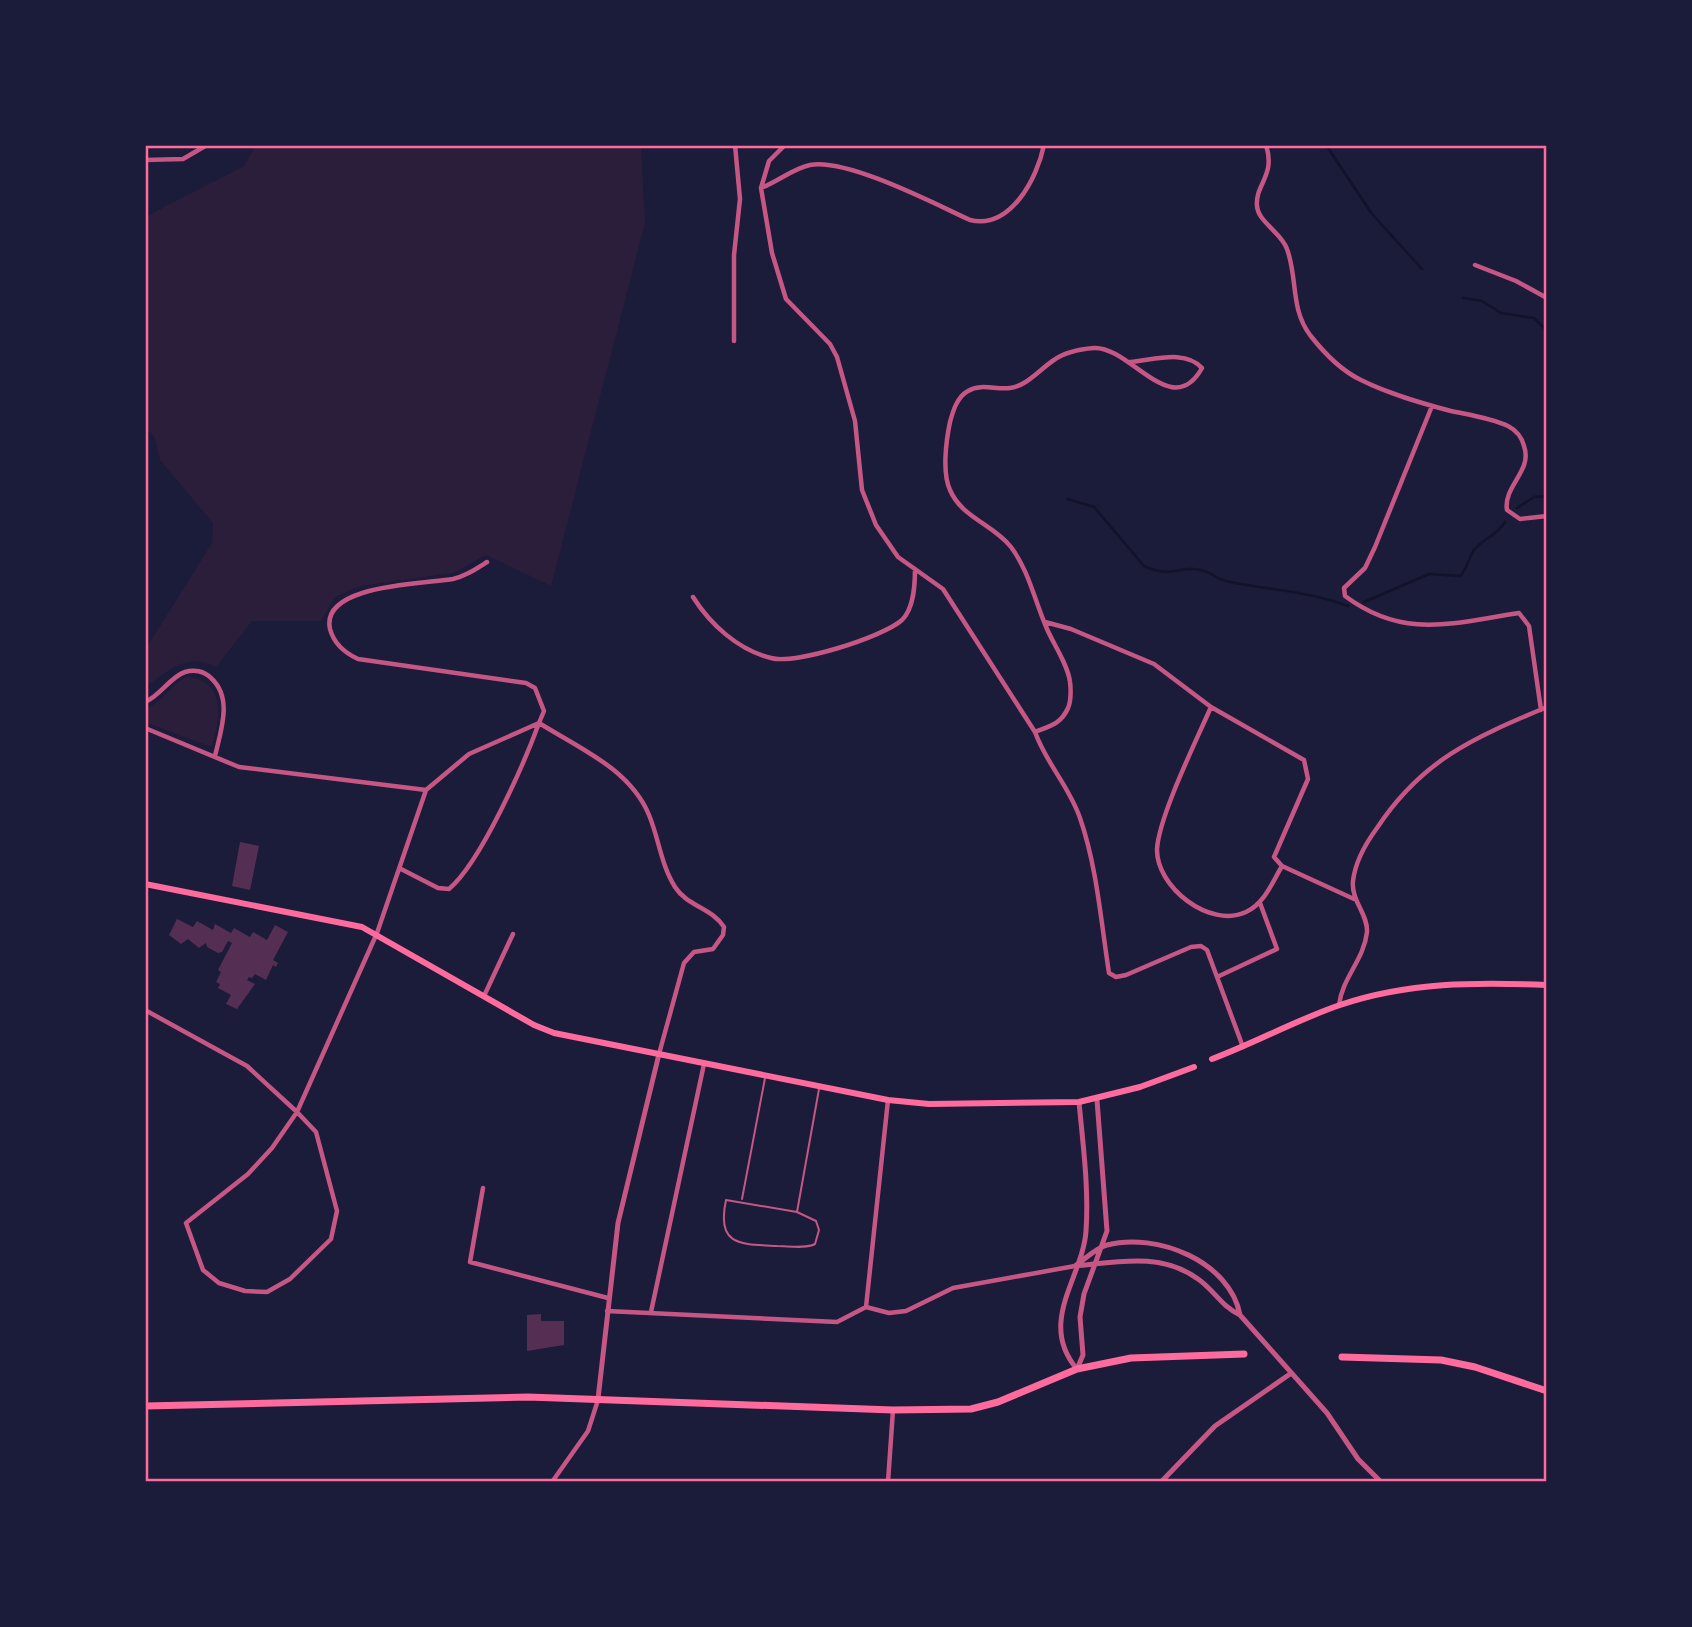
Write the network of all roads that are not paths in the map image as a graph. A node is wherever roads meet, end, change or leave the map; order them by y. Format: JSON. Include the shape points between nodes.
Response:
{"nodes":[{"id":1,"x":207,"y":145,"type":"edge"},
{"id":2,"x":735,"y":145,"type":"edge"},
{"id":3,"x":785,"y":145,"type":"edge"},
{"id":4,"x":1044,"y":145,"type":"edge"},
{"id":5,"x":1266,"y":145,"type":"edge"},
{"id":6,"x":1405,"y":145,"type":"edge"},
{"id":7,"x":1419,"y":145,"type":"edge"},
{"id":8,"x":145,"y":160,"type":"edge"},
{"id":9,"x":761,"y":188,"type":"junction"},
{"id":10,"x":1475,"y":265,"type":"dead end"},
{"id":11,"x":1547,"y":298,"type":"edge"},
{"id":12,"x":734,"y":341,"type":"dead end"},
{"id":13,"x":1130,"y":362,"type":"junction"},
{"id":14,"x":1432,"y":406,"type":"junction"},
{"id":15,"x":1547,"y":516,"type":"edge"},
{"id":16,"x":487,"y":562,"type":"dead end"},
{"id":17,"x":915,"y":569,"type":"junction"},
{"id":18,"x":693,"y":597,"type":"dead end"},
{"id":19,"x":1044,"y":622,"type":"junction"},
{"id":20,"x":145,"y":702,"type":"edge"},
{"id":21,"x":1211,"y":707,"type":"junction"},
{"id":22,"x":1547,"y":708,"type":"edge"},
{"id":23,"x":1541,"y":710,"type":"junction"},
{"id":24,"x":539,"y":723,"type":"junction"},
{"id":25,"x":145,"y":728,"type":"edge"},
{"id":26,"x":1035,"y":732,"type":"junction"},
{"id":27,"x":215,"y":756,"type":"junction"},
{"id":28,"x":426,"y":790,"type":"junction"},
{"id":29,"x":1282,"y":866,"type":"junction"},
{"id":30,"x":401,"y":869,"type":"junction"},
{"id":31,"x":145,"y":884,"type":"edge"},
{"id":32,"x":1354,"y":899,"type":"junction"},
{"id":33,"x":1260,"y":903,"type":"junction"},
{"id":34,"x":377,"y":933,"type":"junction"},
{"id":35,"x":513,"y":934,"type":"dead end"},
{"id":36,"x":1217,"y":977,"type":"junction"},
{"id":37,"x":1547,"y":985,"type":"edge"},
{"id":38,"x":484,"y":996,"type":"junction"},
{"id":39,"x":1339,"y":1006,"type":"junction"},
{"id":40,"x":145,"y":1010,"type":"edge"},
{"id":41,"x":1243,"y":1048,"type":"junction"},
{"id":42,"x":659,"y":1054,"type":"junction"},
{"id":43,"x":1212,"y":1059,"type":"dead end"},
{"id":44,"x":704,"y":1064,"type":"junction"},
{"id":45,"x":1194,"y":1067,"type":"dead end"},
{"id":46,"x":765,"y":1076,"type":"junction"},
{"id":47,"x":820,"y":1086,"type":"junction"},
{"id":48,"x":888,"y":1100,"type":"junction"},
{"id":49,"x":1097,"y":1100,"type":"junction"},
{"id":50,"x":1079,"y":1102,"type":"junction"},
{"id":51,"x":297,"y":1112,"type":"junction"},
{"id":52,"x":484,"y":1188,"type":"dead end"},
{"id":53,"x":741,"y":1200,"type":"junction"},
{"id":54,"x":797,"y":1212,"type":"junction"},
{"id":55,"x":1104,"y":1245,"type":"junction"},
{"id":56,"x":1096,"y":1264,"type":"junction"},
{"id":57,"x":1075,"y":1266,"type":"junction"},
{"id":58,"x":608,"y":1298,"type":"junction"},
{"id":59,"x":866,"y":1307,"type":"junction"},
{"id":60,"x":606,"y":1311,"type":"junction"},
{"id":61,"x":651,"y":1312,"type":"junction"},
{"id":62,"x":1240,"y":1315,"type":"junction"},
{"id":63,"x":1244,"y":1354,"type":"dead end"},
{"id":64,"x":1342,"y":1357,"type":"dead end"},
{"id":65,"x":1077,"y":1369,"type":"junction"},
{"id":66,"x":1290,"y":1374,"type":"junction"},
{"id":67,"x":1547,"y":1391,"type":"edge"},
{"id":68,"x":598,"y":1399,"type":"junction"},
{"id":69,"x":145,"y":1406,"type":"edge"},
{"id":70,"x":893,"y":1410,"type":"junction"},
{"id":71,"x":555,"y":1481,"type":"edge"},
{"id":72,"x":888,"y":1482,"type":"edge"},
{"id":73,"x":1161,"y":1482,"type":"edge"},
{"id":74,"x":1381,"y":1482,"type":"edge"}],
"edges":[{"from":1,"to":8,"type":"street","via":[[178,160]]},
{"from":2,"to":12,"type":"street","via":[[740,199],[734,254]]},
{"from":3,"to":9,"type":"street","via":[[769,161]]},
{"from":4,"to":9,"type":"street","via":[[1017,202],[999,218],[985,222],[970,220],[882,180],[822,164],[800,168]]},
{"from":5,"to":14,"type":"street","via":[[1270,165],[1257,206],[1286,245],[1298,316],[1309,334],[1344,371]]},
{"from":6,"to":7,"type":"street"},
{"from":9,"to":17,"type":"street","via":[[772,253],[786,299],[837,357],[855,421],[862,491],[876,525],[898,557]]},
{"from":10,"to":11,"type":"street"},
{"from":13,"to":13,"type":"street","via":[[1158,384],[1180,387],[1196,380],[1202,368],[1185,356]]},
{"from":13,"to":19,"type":"street","via":[[1097,348],[1073,351],[1011,388],[985,386],[968,391],[956,404],[948,436],[949,489],[967,514],[1011,547],[1027,573]]},
{"from":14,"to":15,"type":"street","via":[[1513,429],[1524,445],[1526,462],[1510,491],[1507,510],[1520,519]]},
{"from":14,"to":23,"type":"street","via":[[1365,568],[1344,588],[1345,596],[1365,611],[1414,626],[1519,613],[1529,626]]},
{"from":16,"to":24,"type":"street","via":[[454,579],[363,592],[340,601],[331,616],[331,633],[346,654],[358,659],[526,683],[535,688],[543,703]]},
{"from":17,"to":18,"type":"street","via":[[915,585],[903,619],[814,656],[789,660],[771,659],[721,632]]},
{"from":17,"to":26,"type":"street","via":[[943,589]]},
{"from":19,"to":21,"type":"street","via":[[1154,664]]},
{"from":19,"to":26,"type":"street","via":[[1070,681],[1069,706],[1058,723]]},
{"from":20,"to":27,"type":"street","via":[[183,672],[207,674],[221,689],[224,712]]},
{"from":21,"to":29,"type":"street","via":[[1301,758],[1307,766],[1308,779],[1275,849]]},
{"from":21,"to":33,"type":"street","via":[[1160,835],[1158,858],[1181,894],[1212,914],[1236,916]]},
{"from":22,"to":23,"type":"street"},
{"from":23,"to":32,"type":"street","via":[[1481,735],[1407,787],[1359,861]]},
{"from":24,"to":28,"type":"street","via":[[469,754]]},
{"from":24,"to":30,"type":"street","via":[[487,834],[458,882],[449,889],[438,888]]},
{"from":24,"to":42,"type":"street","via":[[624,779],[648,813],[675,887],[724,927],[713,949],[694,952],[684,963]]},
{"from":25,"to":27,"type":"street"},
{"from":26,"to":36,"type":"street","via":[[1042,752],[1068,786],[1081,819],[1109,973],[1126,975],[1200,946],[1207,950]]},
{"from":27,"to":28,"type":"street","via":[[239,766]]},
{"from":28,"to":30,"type":"street"},
{"from":29,"to":32,"type":"street"},
{"from":29,"to":33,"type":"street"},
{"from":30,"to":34,"type":"street"},
{"from":31,"to":34,"type":"main road"},
{"from":32,"to":39,"type":"street","via":[[1367,932],[1343,985]]},
{"from":33,"to":36,"type":"street","via":[[1277,949]]},
{"from":34,"to":38,"type":"main road"},
{"from":34,"to":51,"type":"street"},
{"from":35,"to":38,"type":"street"},
{"from":36,"to":41,"type":"street"},
{"from":37,"to":39,"type":"main road","via":[[1416,986]]},
{"from":38,"to":42,"type":"main road","via":[[554,1033]]},
{"from":39,"to":41,"type":"main road"},
{"from":40,"to":51,"type":"street","via":[[247,1066]]},
{"from":41,"to":43,"type":"main road"},
{"from":42,"to":44,"type":"main road"},
{"from":42,"to":58,"type":"street","via":[[618,1223]]},
{"from":44,"to":46,"type":"main road"},
{"from":44,"to":61,"type":"street"},
{"from":45,"to":49,"type":"main road"},
{"from":46,"to":47,"type":"main road"},
{"from":46,"to":53,"type":"lane"},
{"from":47,"to":48,"type":"main road"},
{"from":47,"to":54,"type":"lane"},
{"from":48,"to":50,"type":"main road","via":[[929,1104]]},
{"from":48,"to":59,"type":"street"},
{"from":49,"to":50,"type":"main road"},
{"from":49,"to":55,"type":"street","via":[[1107,1231]]},
{"from":50,"to":57,"type":"street","via":[[1086,1233]]},
{"from":51,"to":51,"type":"street","via":[[316,1132],[337,1211],[331,1239],[290,1279],[267,1292],[219,1283],[203,1270],[186,1223],[248,1174]]},
{"from":52,"to":58,"type":"street","via":[[470,1262]]},
{"from":53,"to":54,"type":"lane"},
{"from":53,"to":54,"type":"lane","via":[[726,1200],[723,1220],[725,1232],[745,1245],[812,1246],[818,1239],[818,1225]]},
{"from":55,"to":56,"type":"street"},
{"from":55,"to":57,"type":"street"},
{"from":55,"to":62,"type":"street","via":[[1152,1244],[1196,1259],[1229,1290]]},
{"from":56,"to":57,"type":"street"},
{"from":56,"to":62,"type":"street","via":[[1149,1260],[1176,1267],[1200,1280]]},
{"from":56,"to":65,"type":"street","via":[[1082,1302],[1083,1355]]},
{"from":57,"to":59,"type":"street","via":[[953,1288],[906,1311],[889,1313]]},
{"from":57,"to":65,"type":"street","via":[[1062,1319],[1065,1355]]},
{"from":58,"to":60,"type":"street"},
{"from":59,"to":61,"type":"street","via":[[837,1322]]},
{"from":60,"to":61,"type":"street"},
{"from":60,"to":68,"type":"street"},
{"from":62,"to":66,"type":"street"},
{"from":63,"to":65,"type":"main road","via":[[1131,1358]]},
{"from":64,"to":67,"type":"main road","via":[[1441,1360]]},
{"from":65,"to":70,"type":"main road","via":[[971,1409]]},
{"from":66,"to":73,"type":"street","via":[[1215,1426]]},
{"from":66,"to":74,"type":"street"},
{"from":68,"to":69,"type":"main road"},
{"from":68,"to":70,"type":"main road"},
{"from":68,"to":71,"type":"street","via":[[588,1431]]},
{"from":70,"to":72,"type":"street"}]}
